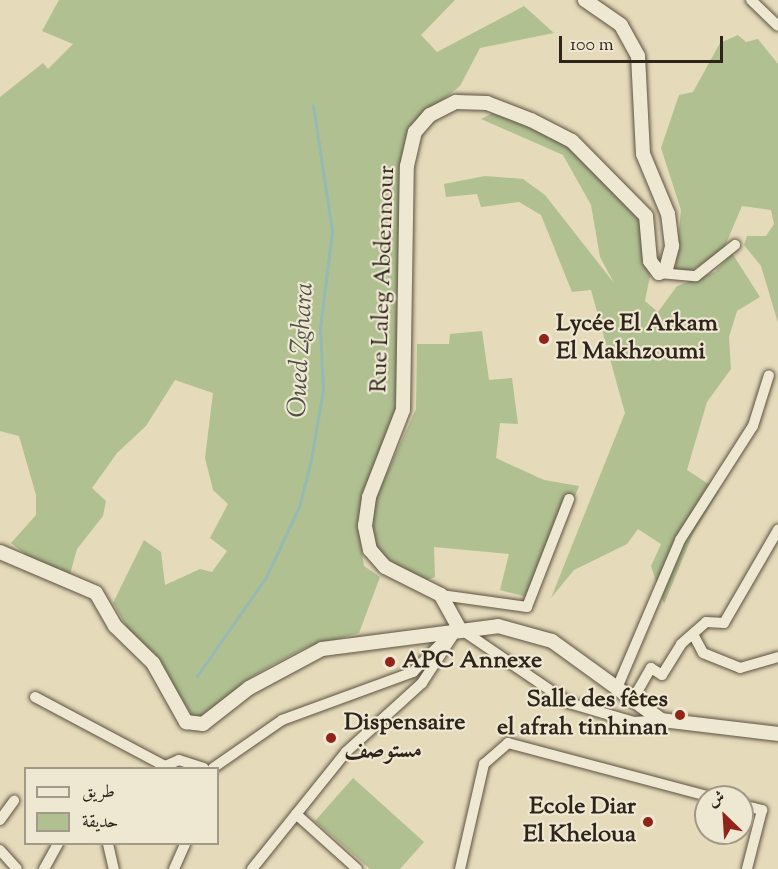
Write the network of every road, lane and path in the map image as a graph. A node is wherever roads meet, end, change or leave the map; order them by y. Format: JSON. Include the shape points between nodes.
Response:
{"nodes":[{"id":1,"x":585,"y":0,"type":"edge"},
{"id":2,"x":752,"y":0,"type":"edge"},
{"id":3,"x":778,"y":26,"type":"edge"},
{"id":4,"x":735,"y":245,"type":"dead end"},
{"id":5,"x":659,"y":273,"type":"junction"},
{"id":6,"x":768,"y":375,"type":"dead end"},
{"id":7,"x":569,"y":499,"type":"dead end"},
{"id":8,"x":778,"y":530,"type":"edge"},
{"id":9,"x":0,"y":552,"type":"edge"},
{"id":10,"x":441,"y":595,"type":"junction"},
{"id":11,"x":459,"y":628,"type":"junction"},
{"id":12,"x":693,"y":634,"type":"junction"},
{"id":13,"x":778,"y":657,"type":"edge"},
{"id":14,"x":617,"y":688,"type":"junction"},
{"id":15,"x":35,"y":697,"type":"dead end"},
{"id":16,"x":633,"y":699,"type":"junction"},
{"id":17,"x":661,"y":720,"type":"junction"},
{"id":18,"x":778,"y":734,"type":"edge"},
{"id":19,"x":201,"y":767,"type":"edge"},
{"id":20,"x":214,"y":767,"type":"edge"},
{"id":21,"x":694,"y":792,"type":"edge"},
{"id":22,"x":14,"y":801,"type":"dead end"},
{"id":23,"x":754,"y":808,"type":"edge"},
{"id":24,"x":296,"y":814,"type":"junction"},
{"id":25,"x":0,"y":820,"type":"edge"},
{"id":26,"x":754,"y":841,"type":"edge"},
{"id":27,"x":57,"y":845,"type":"edge"},
{"id":28,"x":108,"y":845,"type":"edge"},
{"id":29,"x":184,"y":845,"type":"edge"},
{"id":30,"x":753,"y":845,"type":"edge"},
{"id":31,"x":0,"y":850,"type":"edge"},
{"id":32,"x":255,"y":868,"type":"edge"},
{"id":33,"x":18,"y":869,"type":"edge"},
{"id":34,"x":44,"y":869,"type":"edge"},
{"id":35,"x":114,"y":869,"type":"edge"},
{"id":36,"x":174,"y":869,"type":"edge"},
{"id":37,"x":357,"y":869,"type":"edge"},
{"id":38,"x":460,"y":869,"type":"edge"},
{"id":39,"x":747,"y":869,"type":"edge"}],
"edges":[{"from":1,"to":5,"type":"street","via":[[621,25],[638,56],[643,154],[656,175],[672,246],[671,263]]},
{"from":2,"to":3,"type":"street"},
{"from":4,"to":5,"type":"street","via":[[696,276]]},
{"from":5,"to":10,"type":"street","name":"Rue Laleg Abdennour","via":[[650,261],[646,216],[572,141],[487,103],[456,102],[415,132],[405,220],[403,410],[369,497],[365,526],[370,550],[385,567]]},
{"from":6,"to":14,"type":"street","via":[[753,426],[680,540]]},
{"from":7,"to":10,"type":"street","via":[[527,607]]},
{"from":8,"to":12,"type":"street","via":[[724,623],[706,622]]},
{"from":9,"to":11,"type":"street","via":[[96,593],[115,626],[153,663],[186,722],[202,724],[266,677],[322,649]]},
{"from":10,"to":11,"type":"street"},
{"from":11,"to":14,"type":"street","via":[[530,631]]},
{"from":11,"to":17,"type":"street","via":[[569,703],[634,722]]},
{"from":11,"to":20,"type":"street","via":[[413,672],[282,720]]},
{"from":11,"to":24,"type":"street","via":[[422,683],[375,720]]},
{"from":12,"to":13,"type":"street","via":[[703,652],[740,668]]},
{"from":12,"to":16,"type":"street","via":[[662,675],[651,668]]},
{"from":14,"to":16,"type":"street"},
{"from":15,"to":19,"type":"street","via":[[165,766],[179,760]]},
{"from":16,"to":17,"type":"street"},
{"from":17,"to":18,"type":"street"},
{"from":21,"to":38,"type":"street","via":[[508,743],[484,764]]},
{"from":22,"to":25,"type":"street"},
{"from":23,"to":26,"type":"street","via":[[762,810]]},
{"from":24,"to":32,"type":"street"},
{"from":24,"to":37,"type":"street"},
{"from":27,"to":34,"type":"street"},
{"from":28,"to":35,"type":"street"},
{"from":29,"to":36,"type":"street"},
{"from":30,"to":39,"type":"street"},
{"from":31,"to":33,"type":"street"}]}
